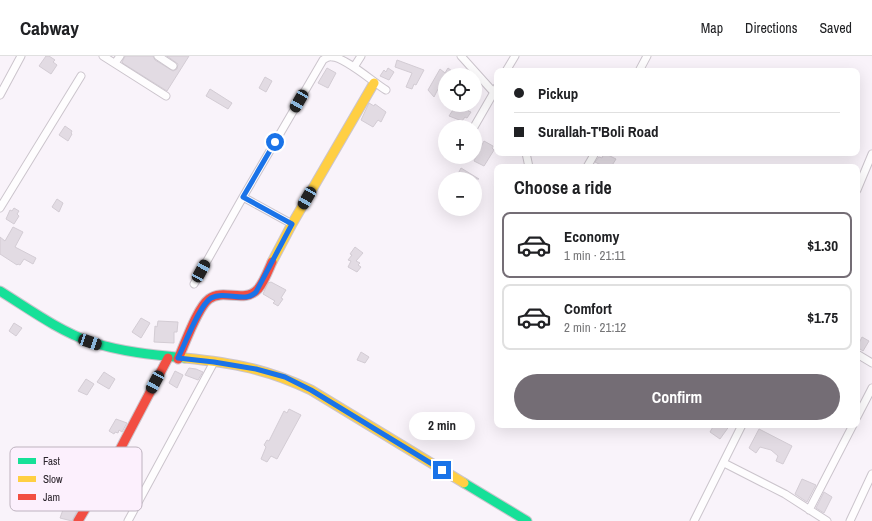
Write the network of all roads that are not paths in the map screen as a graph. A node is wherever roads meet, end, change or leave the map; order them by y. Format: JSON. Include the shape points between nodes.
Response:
{"nodes":[{"id":1,"x":22,"y":56,"type":"edge"},
{"id":2,"x":103,"y":56,"type":"edge"},
{"id":3,"x":120,"y":56,"type":"edge"},
{"id":4,"x":158,"y":56,"type":"edge"},
{"id":5,"x":361,"y":56,"type":"edge"},
{"id":6,"x":461,"y":56,"type":"edge"},
{"id":7,"x":515,"y":56,"type":"edge"},
{"id":8,"x":647,"y":56,"type":"edge"},
{"id":9,"x":115,"y":63,"type":"junction"},
{"id":10,"x":173,"y":66,"type":"dead end"},
{"id":11,"x":354,"y":68,"type":"junction"},
{"id":12,"x":508,"y":68,"type":"edge"},
{"id":13,"x":641,"y":68,"type":"edge"},
{"id":14,"x":81,"y":76,"type":"dead end"},
{"id":15,"x":374,"y":83,"type":"junction"},
{"id":16,"x":494,"y":89,"type":"edge"},
{"id":17,"x":386,"y":90,"type":"dead end"},
{"id":18,"x":494,"y":94,"type":"edge"},
{"id":19,"x":0,"y":95,"type":"edge"},
{"id":20,"x":166,"y":96,"type":"dead end"},
{"id":21,"x":478,"y":120,"type":"edge"},
{"id":22,"x":872,"y":156,"type":"edge"},
{"id":23,"x":860,"y":183,"type":"edge"},
{"id":24,"x":243,"y":197,"type":"junction"},
{"id":25,"x":0,"y":208,"type":"edge"},
{"id":26,"x":292,"y":224,"type":"junction"},
{"id":27,"x":194,"y":284,"type":"dead end"},
{"id":28,"x":0,"y":291,"type":"edge"},
{"id":29,"x":860,"y":356,"type":"edge"},
{"id":30,"x":168,"y":358,"type":"junction"},
{"id":31,"x":178,"y":358,"type":"junction"},
{"id":32,"x":214,"y":362,"type":"junction"},
{"id":33,"x":872,"y":363,"type":"edge"},
{"id":34,"x":872,"y":388,"type":"edge"},
{"id":35,"x":860,"y":411,"type":"edge"},
{"id":36,"x":741,"y":428,"type":"edge"},
{"id":37,"x":851,"y":428,"type":"edge"},
{"id":38,"x":121,"y":447,"type":"edge"},
{"id":39,"x":724,"y":463,"type":"junction"},
{"id":40,"x":872,"y":474,"type":"edge"},
{"id":41,"x":142,"y":495,"type":"edge"},
{"id":42,"x":809,"y":510,"type":"junction"},
{"id":43,"x":84,"y":511,"type":"edge"},
{"id":44,"x":133,"y":511,"type":"edge"},
{"id":45,"x":78,"y":521,"type":"edge"},
{"id":46,"x":128,"y":521,"type":"edge"},
{"id":47,"x":527,"y":521,"type":"edge"},
{"id":48,"x":694,"y":521,"type":"edge"},
{"id":49,"x":827,"y":521,"type":"edge"},
{"id":50,"x":850,"y":521,"type":"edge"}],
"edges":[{"from":1,"to":19,"type":"street"},
{"from":2,"to":9,"type":"street"},
{"from":3,"to":9,"type":"street"},
{"from":4,"to":10,"type":"street"},
{"from":5,"to":11,"type":"street"},
{"from":6,"to":16,"type":"street"},
{"from":7,"to":12,"type":"street"},
{"from":8,"to":13,"type":"street"},
{"from":9,"to":20,"type":"street"},
{"from":11,"to":15,"type":"street"},
{"from":11,"to":24,"type":"street","via":[[335,57],[323,60]]},
{"from":14,"to":25,"type":"street"},
{"from":15,"to":17,"type":"street"},
{"from":15,"to":26,"type":"main road"},
{"from":18,"to":21,"type":"street"},
{"from":22,"to":23,"type":"street"},
{"from":24,"to":26,"type":"street"},
{"from":24,"to":27,"type":"street"},
{"from":26,"to":31,"type":"main road","via":[[256,292],[249,297],[220,296],[208,300]]},
{"from":28,"to":30,"type":"main road","via":[[77,337],[138,354]]},
{"from":29,"to":33,"type":"street"},
{"from":30,"to":31,"type":"main road"},
{"from":30,"to":38,"type":"main road"},
{"from":31,"to":32,"type":"main road"},
{"from":32,"to":41,"type":"street"},
{"from":32,"to":47,"type":"main road","via":[[278,375],[311,390]]},
{"from":34,"to":35,"type":"street"},
{"from":36,"to":39,"type":"street"},
{"from":37,"to":42,"type":"street"},
{"from":39,"to":42,"type":"street","via":[[785,494]]},
{"from":39,"to":48,"type":"street"},
{"from":40,"to":50,"type":"street"},
{"from":42,"to":49,"type":"street"},
{"from":43,"to":45,"type":"main road"},
{"from":44,"to":46,"type":"street"}]}
